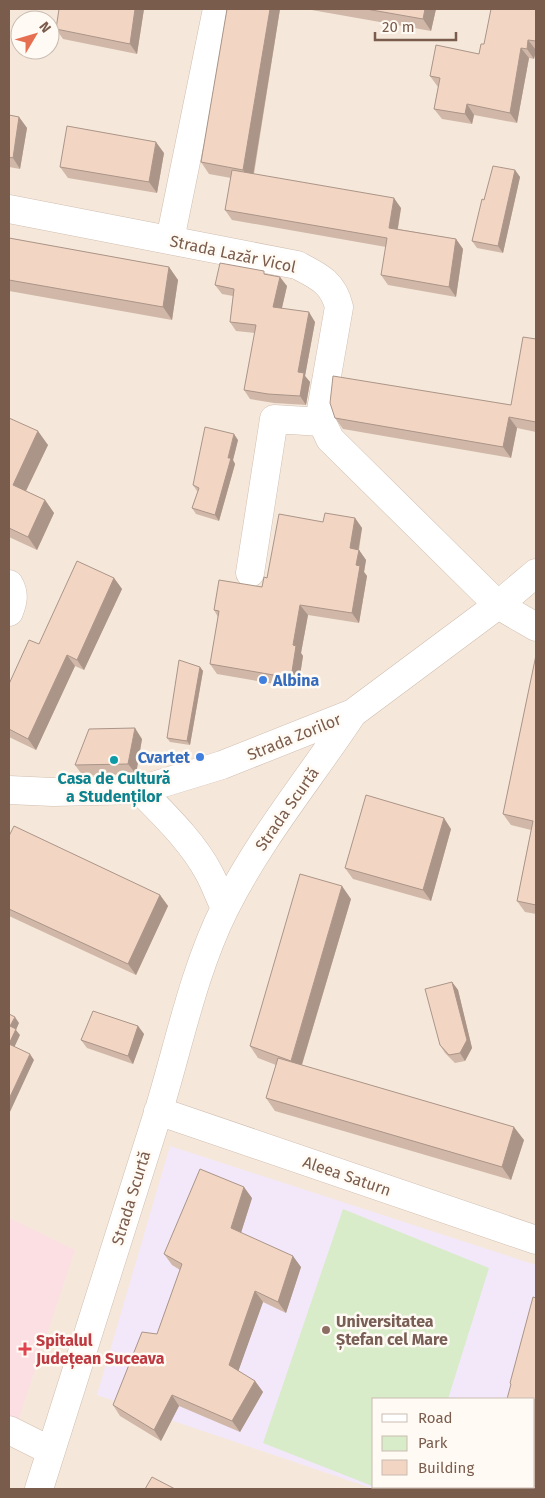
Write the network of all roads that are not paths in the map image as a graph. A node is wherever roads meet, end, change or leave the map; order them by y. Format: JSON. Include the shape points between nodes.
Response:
{"nodes":[{"id":1,"x":217,"y":9,"type":"edge"},
{"id":2,"x":9,"y":209,"type":"edge"},
{"id":3,"x":170,"y":240,"type":"junction"},
{"id":4,"x":322,"y":422,"type":"junction"},
{"id":5,"x":250,"y":573,"type":"dead end"},
{"id":6,"x":536,"y":573,"type":"edge"},
{"id":7,"x":9,"y":584,"type":"edge"},
{"id":8,"x":498,"y":606,"type":"junction"},
{"id":9,"x":9,"y":612,"type":"edge"},
{"id":10,"x":536,"y":627,"type":"edge"},
{"id":11,"x":353,"y":713,"type":"junction"},
{"id":12,"x":9,"y":790,"type":"edge"},
{"id":13,"x":140,"y":790,"type":"junction"},
{"id":14,"x":225,"y":908,"type":"junction"},
{"id":15,"x":158,"y":1111,"type":"junction"},
{"id":16,"x":536,"y":1240,"type":"edge"},
{"id":17,"x":9,"y":1430,"type":"edge"},
{"id":18,"x":51,"y":1450,"type":"junction"},
{"id":19,"x":39,"y":1489,"type":"edge"}],
"edges":[{"from":1,"to":3,"type":"street"},
{"from":2,"to":3,"type":"street","name":"Strada Lazăr Vicol"},
{"from":3,"to":4,"type":"street","name":"Strada Lazăr Vicol","via":[[297,265],[320,277],[335,293],[338,307],[321,410]]},
{"from":4,"to":5,"type":"street","via":[[274,419]]},
{"from":4,"to":8,"type":"street","via":[[330,439]]},
{"from":6,"to":8,"type":"street","name":"Strada Zorilor"},
{"from":7,"to":9,"type":"street","via":[[13,603]]},
{"from":8,"to":10,"type":"street"},
{"from":8,"to":11,"type":"street","name":"Strada Zorilor"},
{"from":11,"to":13,"type":"street","name":"Strada Zorilor","via":[[222,765]]},
{"from":11,"to":14,"type":"street","name":"Strada Scurtă","via":[[284,809]]},
{"from":12,"to":13,"type":"street","name":"Strada Zorilor"},
{"from":13,"to":14,"type":"street","via":[[190,846],[208,872]]},
{"from":14,"to":15,"type":"street","name":"Strada Scurtă","via":[[200,970]]},
{"from":15,"to":16,"type":"street","name":"Aleea Saturn"},
{"from":15,"to":18,"type":"street","name":"Strada Scurtă"},
{"from":17,"to":18,"type":"street"},
{"from":18,"to":19,"type":"street","name":"Strada Scurtă"}]}
